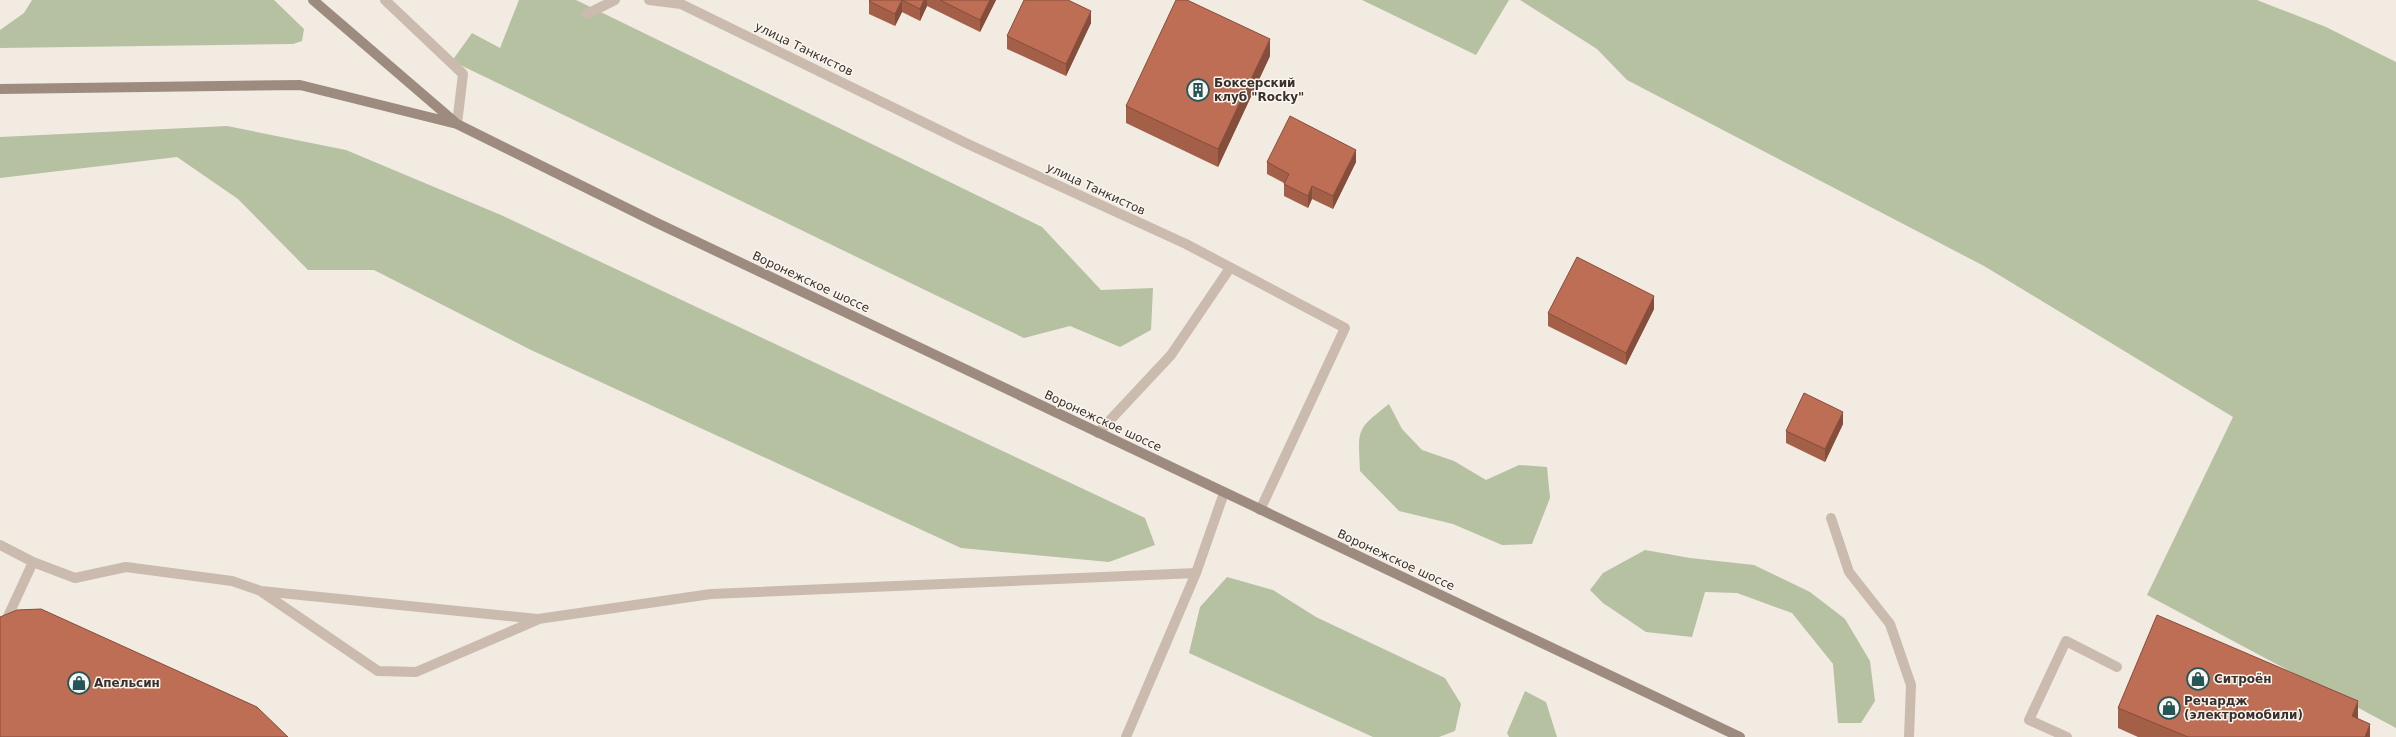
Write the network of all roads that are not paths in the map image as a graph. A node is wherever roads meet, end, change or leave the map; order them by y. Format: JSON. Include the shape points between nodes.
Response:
{"nodes":[{"id":1,"x":313,"y":0,"type":"edge"},
{"id":2,"x":384,"y":0,"type":"edge"},
{"id":3,"x":615,"y":0,"type":"edge"},
{"id":4,"x":649,"y":0,"type":"edge"},
{"id":5,"x":587,"y":14,"type":"dead end"},
{"id":6,"x":0,"y":89,"type":"edge"},
{"id":7,"x":457,"y":124,"type":"junction"},
{"id":8,"x":1230,"y":268,"type":"junction"},
{"id":9,"x":1098,"y":433,"type":"junction"},
{"id":10,"x":1224,"y":494,"type":"junction"},
{"id":11,"x":1260,"y":510,"type":"junction"},
{"id":12,"x":1831,"y":518,"type":"dead end"},
{"id":13,"x":0,"y":545,"type":"edge"},
{"id":14,"x":33,"y":562,"type":"junction"},
{"id":15,"x":1196,"y":573,"type":"junction"},
{"id":16,"x":261,"y":592,"type":"junction"},
{"id":17,"x":538,"y":619,"type":"junction"},
{"id":18,"x":4,"y":625,"type":"edge"},
{"id":19,"x":2117,"y":667,"type":"dead end"},
{"id":20,"x":1126,"y":737,"type":"edge"},
{"id":21,"x":1740,"y":737,"type":"edge"},
{"id":22,"x":1909,"y":737,"type":"edge"},
{"id":23,"x":2067,"y":737,"type":"edge"}],
"edges":[{"from":1,"to":7,"type":"main road"},
{"from":2,"to":7,"type":"street","via":[[463,74]]},
{"from":3,"to":5,"type":"street"},
{"from":4,"to":8,"type":"street","name":"улица Танкистов","via":[[681,4],[970,145],[1186,244]]},
{"from":6,"to":7,"type":"main road","via":[[300,85]]},
{"from":7,"to":9,"type":"main road","name":"Воронежское шоссе","via":[[655,222]]},
{"from":8,"to":9,"type":"street","via":[[1171,355]]},
{"from":8,"to":11,"type":"street","name":"улица Танкистов","via":[[1346,328]]},
{"from":9,"to":10,"type":"main road","name":"Воронежское шоссе"},
{"from":10,"to":11,"type":"main road","name":"Воронежское шоссе"},
{"from":10,"to":15,"type":"street"},
{"from":11,"to":21,"type":"main road","name":"Воронежское шоссе"},
{"from":12,"to":22,"type":"street","via":[[1849,572],[1890,624],[1911,685]]},
{"from":13,"to":14,"type":"street"},
{"from":14,"to":16,"type":"street","via":[[75,578],[126,567],[232,581]]},
{"from":14,"to":18,"type":"street"},
{"from":15,"to":17,"type":"street","via":[[710,594]]},
{"from":15,"to":20,"type":"street"},
{"from":16,"to":17,"type":"street"},
{"from":16,"to":17,"type":"street","via":[[378,671],[416,672]]},
{"from":19,"to":23,"type":"street","via":[[2066,641],[2029,720]]}]}
